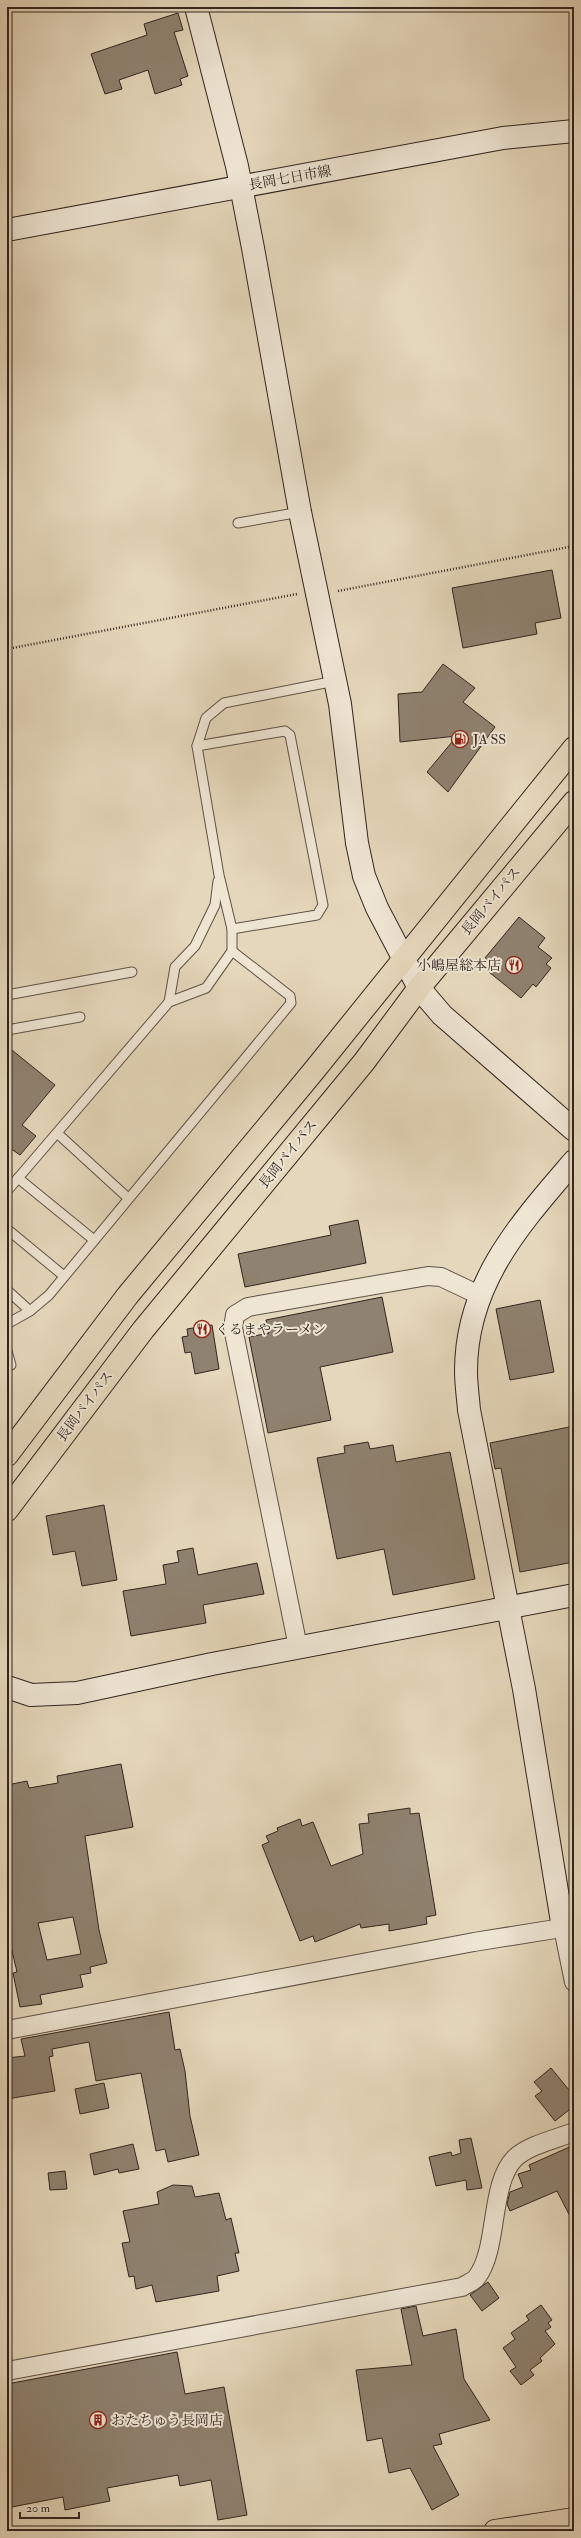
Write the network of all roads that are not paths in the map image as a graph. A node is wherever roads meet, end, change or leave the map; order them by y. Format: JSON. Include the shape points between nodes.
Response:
{"nodes":[{"id":1,"x":196,"y":7,"type":"edge"},
{"id":2,"x":574,"y":131,"type":"edge"},
{"id":3,"x":241,"y":187,"type":"junction"},
{"id":4,"x":7,"y":230,"type":"edge"},
{"id":5,"x":300,"y":512,"type":"junction"},
{"id":6,"x":238,"y":523,"type":"dead end"},
{"id":7,"x":336,"y":681,"type":"junction"},
{"id":8,"x":197,"y":746,"type":"junction"},
{"id":9,"x":574,"y":748,"type":"edge"},
{"id":10,"x":574,"y":802,"type":"edge"},
{"id":11,"x":219,"y":875,"type":"junction"},
{"id":12,"x":232,"y":929,"type":"junction"},
{"id":13,"x":232,"y":951,"type":"junction"},
{"id":14,"x":404,"y":960,"type":"junction"},
{"id":15,"x":132,"y":972,"type":"dead end"},
{"id":16,"x":419,"y":988,"type":"junction"},
{"id":17,"x":7,"y":995,"type":"edge"},
{"id":18,"x":170,"y":1002,"type":"junction"},
{"id":19,"x":80,"y":1017,"type":"dead end"},
{"id":20,"x":7,"y":1030,"type":"edge"},
{"id":21,"x":574,"y":1130,"type":"edge"},
{"id":22,"x":57,"y":1134,"type":"junction"},
{"id":23,"x":574,"y":1161,"type":"edge"},
{"id":24,"x":18,"y":1178,"type":"junction"},
{"id":25,"x":7,"y":1190,"type":"edge"},
{"id":26,"x":128,"y":1198,"type":"junction"},
{"id":27,"x":7,"y":1229,"type":"edge"},
{"id":28,"x":94,"y":1240,"type":"junction"},
{"id":29,"x":64,"y":1276,"type":"junction"},
{"id":30,"x":7,"y":1290,"type":"edge"},
{"id":31,"x":479,"y":1295,"type":"junction"},
{"id":32,"x":30,"y":1311,"type":"junction"},
{"id":33,"x":7,"y":1324,"type":"edge"},
{"id":34,"x":7,"y":1351,"type":"edge"},
{"id":35,"x":7,"y":1366,"type":"edge"},
{"id":36,"x":7,"y":1455,"type":"edge"},
{"id":37,"x":7,"y":1510,"type":"edge"},
{"id":38,"x":574,"y":1595,"type":"edge"},
{"id":39,"x":507,"y":1607,"type":"junction"},
{"id":40,"x":298,"y":1648,"type":"junction"},
{"id":41,"x":7,"y":1687,"type":"edge"},
{"id":42,"x":568,"y":1927,"type":"edge"},
{"id":43,"x":574,"y":1982,"type":"edge"},
{"id":44,"x":7,"y":2030,"type":"edge"},
{"id":45,"x":574,"y":2132,"type":"edge"},
{"id":46,"x":7,"y":2371,"type":"edge"},
{"id":47,"x":574,"y":2519,"type":"edge"},
{"id":48,"x":494,"y":2531,"type":"edge"}],
"edges":[{"from":1,"to":3,"type":"street"},
{"from":2,"to":3,"type":"street","name":"長岡七日市線","via":[[503,138]]},
{"from":3,"to":4,"type":"street","name":"長岡七日市線"},
{"from":3,"to":5,"type":"street"},
{"from":5,"to":6,"type":"lane"},
{"from":5,"to":7,"type":"street"},
{"from":7,"to":8,"type":"lane","via":[[224,703],[206,718]]},
{"from":7,"to":14,"type":"street","via":[[357,843],[364,876],[377,908]]},
{"from":8,"to":11,"type":"lane"},
{"from":8,"to":12,"type":"lane","via":[[285,731],[290,735],[322,905],[317,915]]},
{"from":9,"to":14,"type":"highway"},
{"from":10,"to":16,"type":"highway","name":"長岡バイパス"},
{"from":11,"to":12,"type":"lane"},
{"from":11,"to":18,"type":"lane","via":[[212,912],[195,946],[175,966]]},
{"from":12,"to":13,"type":"lane"},
{"from":13,"to":18,"type":"lane","via":[[206,988]]},
{"from":13,"to":26,"type":"lane","via":[[290,996],[291,1003]]},
{"from":14,"to":16,"type":"street"},
{"from":14,"to":36,"type":"highway","via":[[128,1295]]},
{"from":15,"to":17,"type":"lane"},
{"from":16,"to":21,"type":"street","via":[[442,1015]]},
{"from":16,"to":37,"type":"highway","name":"長岡バイパス","via":[[364,1062],[144,1330]]},
{"from":18,"to":22,"type":"lane"},
{"from":19,"to":20,"type":"lane"},
{"from":22,"to":24,"type":"lane"},
{"from":22,"to":26,"type":"lane"},
{"from":23,"to":31,"type":"street","via":[[514,1232],[495,1261]]},
{"from":24,"to":25,"type":"lane"},
{"from":24,"to":28,"type":"lane"},
{"from":26,"to":28,"type":"lane"},
{"from":27,"to":29,"type":"lane"},
{"from":28,"to":29,"type":"lane"},
{"from":29,"to":32,"type":"lane","via":[[49,1295]]},
{"from":30,"to":32,"type":"lane"},
{"from":31,"to":39,"type":"street","via":[[466,1371],[469,1410]]},
{"from":31,"to":40,"type":"street","via":[[441,1277],[428,1276],[248,1307],[235,1314],[233,1328]]},
{"from":32,"to":33,"type":"lane"},
{"from":34,"to":35,"type":"lane","via":[[11,1366]]},
{"from":38,"to":39,"type":"street"},
{"from":39,"to":40,"type":"street"},
{"from":39,"to":42,"type":"street"},
{"from":40,"to":41,"type":"street","via":[[77,1693],[31,1695]]},
{"from":42,"to":43,"type":"street"},
{"from":42,"to":44,"type":"street","via":[[474,1942]]},
{"from":45,"to":46,"type":"street","via":[[531,2149],[516,2158],[506,2172],[484,2264],[476,2278],[462,2287]]},
{"from":47,"to":48,"type":"highway"}]}
